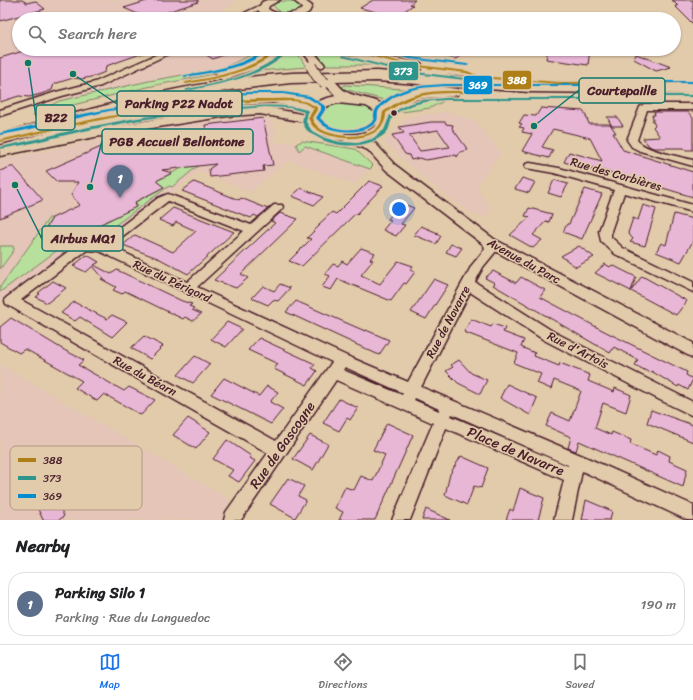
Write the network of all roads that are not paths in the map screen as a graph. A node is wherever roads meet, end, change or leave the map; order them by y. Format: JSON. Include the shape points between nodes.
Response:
{"nodes":[{"id":1,"x":298,"y":0,"type":"edge"},
{"id":2,"x":267,"y":4,"type":"edge"},
{"id":3,"x":251,"y":12,"type":"edge"},
{"id":4,"x":275,"y":12,"type":"edge"},
{"id":5,"x":303,"y":12,"type":"edge"},
{"id":6,"x":160,"y":56,"type":"edge"},
{"id":7,"x":269,"y":56,"type":"edge"},
{"id":8,"x":306,"y":56,"type":"edge"},
{"id":9,"x":309,"y":56,"type":"edge"},
{"id":10,"x":370,"y":56,"type":"edge"},
{"id":11,"x":315,"y":65,"type":"junction"},
{"id":12,"x":478,"y":77,"type":"junction"},
{"id":13,"x":693,"y":82,"type":"edge"},
{"id":14,"x":328,"y":83,"type":"junction"},
{"id":15,"x":638,"y":89,"type":"junction"},
{"id":16,"x":693,"y":89,"type":"edge"},
{"id":17,"x":353,"y":99,"type":"junction"},
{"id":18,"x":693,"y":107,"type":"edge"},
{"id":19,"x":318,"y":109,"type":"junction"},
{"id":20,"x":0,"y":113,"type":"edge"},
{"id":21,"x":384,"y":113,"type":"junction"},
{"id":22,"x":66,"y":114,"type":"junction"},
{"id":23,"x":0,"y":131,"type":"edge"},
{"id":24,"x":374,"y":132,"type":"junction"},
{"id":25,"x":348,"y":138,"type":"junction"},
{"id":26,"x":0,"y":140,"type":"edge"},
{"id":27,"x":372,"y":147,"type":"junction"},
{"id":28,"x":0,"y":152,"type":"edge"},
{"id":29,"x":693,"y":163,"type":"edge"},
{"id":30,"x":530,"y":166,"type":"dead end"},
{"id":31,"x":620,"y":189,"type":"junction"},
{"id":32,"x":278,"y":207,"type":"dead end"},
{"id":33,"x":693,"y":209,"type":"edge"},
{"id":34,"x":253,"y":230,"type":"junction"},
{"id":35,"x":489,"y":242,"type":"junction"},
{"id":36,"x":101,"y":247,"type":"junction"},
{"id":37,"x":468,"y":284,"type":"junction"},
{"id":38,"x":692,"y":285,"type":"edge"},
{"id":39,"x":188,"y":288,"type":"junction"},
{"id":40,"x":11,"y":302,"type":"joint"},
{"id":41,"x":693,"y":351,"type":"edge"},
{"id":42,"x":338,"y":366,"type":"junction"},
{"id":43,"x":408,"y":397,"type":"junction"},
{"id":44,"x":693,"y":409,"type":"edge"},
{"id":45,"x":445,"y":413,"type":"junction"},
{"id":46,"x":278,"y":450,"type":"junction"},
{"id":47,"x":575,"y":468,"type":"junction"},
{"id":48,"x":688,"y":515,"type":"edge"},
{"id":49,"x":232,"y":518,"type":"dead end"},
{"id":50,"x":401,"y":520,"type":"edge"},
{"id":51,"x":563,"y":520,"type":"edge"}],
"edges":[{"from":1,"to":5,"type":"main road","via":[[307,6]]},
{"from":2,"to":3,"type":"street"},
{"from":2,"to":4,"type":"main road"},
{"from":6,"to":20,"type":"street","via":[[98,84]]},
{"from":7,"to":22,"type":"highway","via":[[244,70],[125,97]]},
{"from":8,"to":11,"type":"main road"},
{"from":9,"to":11,"type":"main road"},
{"from":10,"to":12,"type":"highway","via":[[387,61],[467,72]]},
{"from":11,"to":14,"type":"main road","bridge":true,"via":[[317,76]]},
{"from":12,"to":13,"type":"highway","via":[[559,83]]},
{"from":12,"to":22,"type":"highway","via":[[379,70],[271,74],[229,79]]},
{"from":14,"to":17,"type":"main road"},
{"from":14,"to":19,"type":"main road","via":[[331,93]]},
{"from":15,"to":16,"type":"highway"},
{"from":15,"to":21,"type":"highway","via":[[630,92],[428,93],[405,97]]},
{"from":15,"to":26,"type":"highway","via":[[529,87],[377,76],[291,78],[230,85],[170,96],[56,123]]},
{"from":17,"to":19,"type":"main road"},
{"from":17,"to":21,"type":"main road","via":[[371,102]]},
{"from":18,"to":29,"type":"street","via":[[644,107],[632,140],[643,149]]},
{"from":19,"to":25,"type":"main road","via":[[312,123],[317,129],[325,134]]},
{"from":19,"to":26,"type":"highway","via":[[294,100],[216,102],[106,117]]},
{"from":19,"to":28,"type":"main road","via":[[302,119],[260,110],[228,112],[95,133]]},
{"from":21,"to":24,"type":"main road","via":[[385,121]]},
{"from":22,"to":23,"type":"highway"},
{"from":24,"to":25,"type":"main road"},
{"from":24,"to":27,"type":"street"},
{"from":25,"to":27,"type":"street","name":"Avenue du Parc"},
{"from":27,"to":35,"type":"street","name":"Avenue du Parc","via":[[406,180]]},
{"from":30,"to":31,"type":"street","name":"Rue des Corbières","via":[[555,170]]},
{"from":31,"to":33,"type":"street","name":"Rue des Corbières"},
{"from":31,"to":38,"type":"street","via":[[605,231],[605,238],[618,251]]},
{"from":32,"to":34,"type":"street"},
{"from":34,"to":36,"type":"street","via":[[168,197]]},
{"from":34,"to":39,"type":"street"},
{"from":35,"to":37,"type":"street","name":"Rue de Navarre","via":[[491,250],[478,265]]},
{"from":35,"to":41,"type":"street","name":"Avenue du Parc"},
{"from":36,"to":39,"type":"street","name":"Rue du Périgord"},
{"from":36,"to":40,"type":"street","name":"Rue du Périgord","via":[[85,246],[78,250]]},
{"from":37,"to":43,"type":"street","name":"Rue de Navarre"},
{"from":37,"to":44,"type":"street","name":"Rue d'Artois","via":[[549,336]]},
{"from":39,"to":42,"type":"street","name":"Rue du Périgord"},
{"from":40,"to":46,"type":"street","name":"Rue du Béarn"},
{"from":42,"to":43,"type":"street","name":"Place de Navarre"},
{"from":42,"to":46,"type":"street","name":"Rue de Gascogne"},
{"from":43,"to":45,"type":"street","name":"Place de Navarre"},
{"from":45,"to":47,"type":"street","name":"Place de Navarre"},
{"from":45,"to":50,"type":"street"},
{"from":46,"to":49,"type":"street","name":"Rue de Gascogne"},
{"from":47,"to":48,"type":"street","name":"Place de Navarre"},
{"from":47,"to":51,"type":"street"}]}
